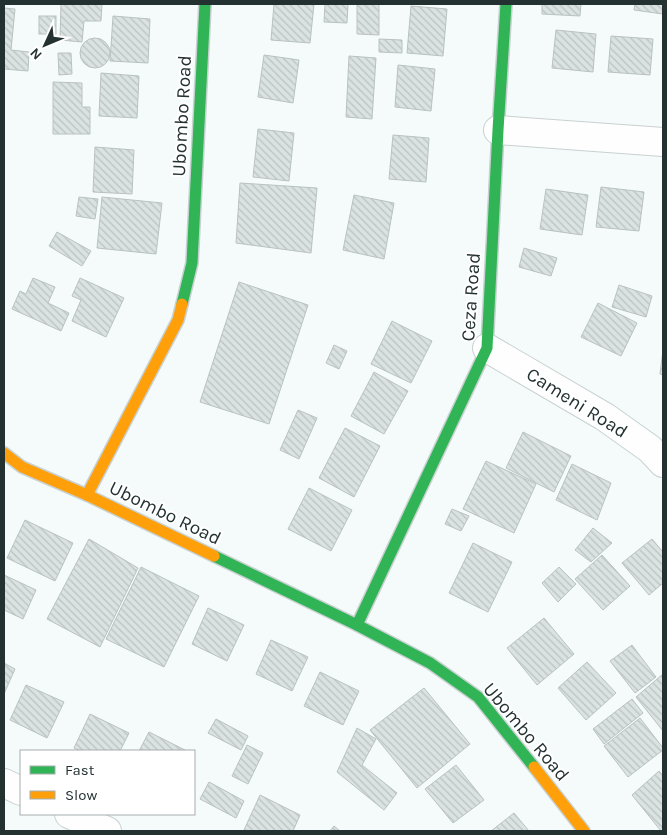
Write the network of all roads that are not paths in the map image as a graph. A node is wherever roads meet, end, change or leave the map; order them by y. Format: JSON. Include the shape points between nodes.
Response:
{"nodes":[{"id":1,"x":205,"y":4,"type":"edge"},
{"id":2,"x":506,"y":4,"type":"edge"},
{"id":3,"x":498,"y":130,"type":"junction"},
{"id":4,"x":663,"y":142,"type":"edge"},
{"id":5,"x":487,"y":348,"type":"junction"},
{"id":6,"x":4,"y":453,"type":"edge"},
{"id":7,"x":663,"y":463,"type":"edge"},
{"id":8,"x":87,"y":495,"type":"junction"},
{"id":9,"x":357,"y":625,"type":"junction"},
{"id":10,"x":4,"y":783,"type":"edge"},
{"id":11,"x":20,"y":791,"type":"edge"},
{"id":12,"x":71,"y":815,"type":"edge"},
{"id":13,"x":106,"y":831,"type":"edge"},
{"id":14,"x":584,"y":831,"type":"edge"}],
"edges":[{"from":1,"to":8,"type":"street","name":"Ubombo Road","via":[[192,263],[178,320]]},
{"from":2,"to":3,"type":"street","name":"Ceza Road"},
{"from":3,"to":4,"type":"street"},
{"from":3,"to":5,"type":"street","name":"Ceza Road"},
{"from":5,"to":7,"type":"street","name":"Cameni Road","via":[[605,417]]},
{"from":5,"to":9,"type":"street","name":"Ceza Road"},
{"from":6,"to":8,"type":"street","via":[[22,467]]},
{"from":8,"to":9,"type":"street","name":"Ubombo Road"},
{"from":9,"to":14,"type":"street","name":"Ubombo Road","via":[[430,663],[478,697]]},
{"from":10,"to":11,"type":"street"},
{"from":12,"to":13,"type":"street"}]}
